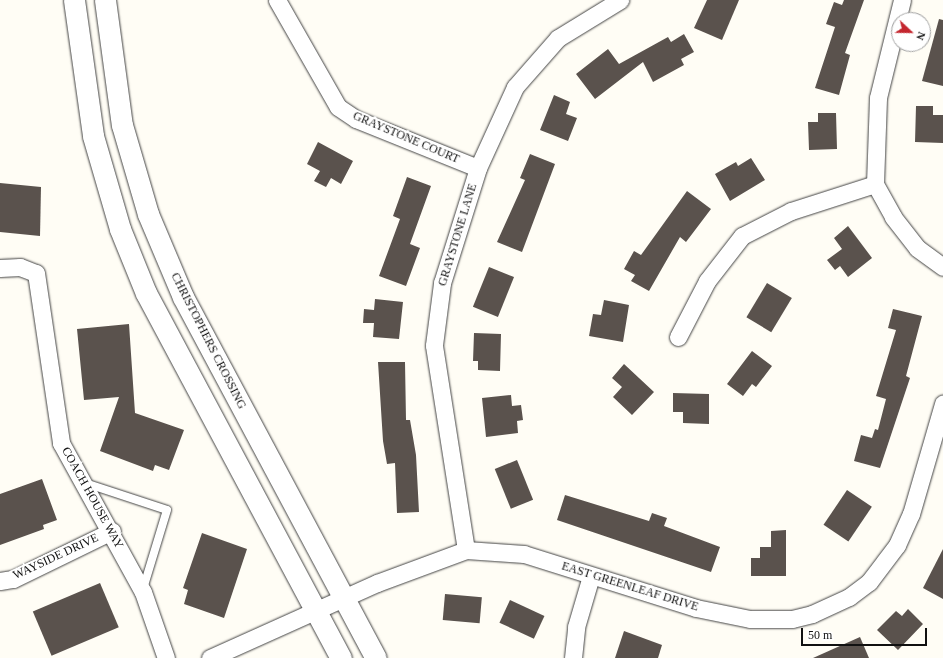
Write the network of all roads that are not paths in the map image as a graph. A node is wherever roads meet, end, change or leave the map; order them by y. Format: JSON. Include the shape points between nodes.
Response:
{"nodes":[{"id":1,"x":74,"y":0,"type":"edge"},
{"id":2,"x":105,"y":0,"type":"edge"},
{"id":3,"x":277,"y":0,"type":"edge"},
{"id":4,"x":620,"y":0,"type":"edge"},
{"id":5,"x":902,"y":0,"type":"edge"},
{"id":6,"x":478,"y":168,"type":"junction"},
{"id":7,"x":875,"y":184,"type":"junction"},
{"id":8,"x":943,"y":267,"type":"edge"},
{"id":9,"x":0,"y":268,"type":"edge"},
{"id":10,"x":678,"y":337,"type":"dead end"},
{"id":11,"x":943,"y":404,"type":"edge"},
{"id":12,"x":938,"y":438,"type":"edge"},
{"id":13,"x":85,"y":484,"type":"junction"},
{"id":14,"x":112,"y":531,"type":"junction"},
{"id":15,"x":466,"y":550,"type":"junction"},
{"id":16,"x":591,"y":576,"type":"junction"},
{"id":17,"x":0,"y":581,"type":"edge"},
{"id":18,"x":142,"y":592,"type":"junction"},
{"id":19,"x":343,"y":597,"type":"junction"},
{"id":20,"x":316,"y":612,"type":"junction"},
{"id":21,"x":166,"y":658,"type":"edge"},
{"id":22,"x":210,"y":658,"type":"edge"},
{"id":23,"x":341,"y":658,"type":"edge"},
{"id":24,"x":376,"y":658,"type":"edge"},
{"id":25,"x":573,"y":658,"type":"edge"}],
"edges":[{"from":1,"to":20,"type":"street","via":[[93,136],[120,229],[146,293]]},
{"from":2,"to":19,"type":"street","name":"CHRISTOPHERS CROSSING","via":[[122,125],[148,214],[184,297]]},
{"from":3,"to":6,"type":"street","name":"GRAYSTONE COURT","via":[[338,107],[356,119]]},
{"from":4,"to":6,"type":"street","name":"GRAYSTONE LANE","via":[[558,38],[515,87]]},
{"from":5,"to":7,"type":"street","via":[[878,98]]},
{"from":6,"to":15,"type":"street","name":"GRAYSTONE LANE","via":[[442,283],[434,345]]},
{"from":7,"to":8,"type":"street","via":[[893,217],[917,248]]},
{"from":7,"to":10,"type":"street","via":[[791,211],[742,236],[707,281]]},
{"from":9,"to":13,"type":"street","name":"COACH HOUSE WAY","via":[[20,267],[36,273],[61,443]]},
{"from":11,"to":12,"type":"street","name":"EAST GREENLEAF DRIVE"},
{"from":12,"to":16,"type":"street","name":"EAST GREENLEAF DRIVE","via":[[897,545],[869,582],[830,607],[792,618],[750,619],[696,608]]},
{"from":13,"to":14,"type":"street","name":"COACH HOUSE WAY"},
{"from":13,"to":18,"type":"lane","via":[[167,510]]},
{"from":14,"to":17,"type":"street","name":"WAYSIDE DRIVE","via":[[14,579]]},
{"from":14,"to":18,"type":"street","name":"COACH HOUSE WAY"},
{"from":15,"to":16,"type":"street","name":"EAST GREENLEAF DRIVE","via":[[524,554]]},
{"from":15,"to":19,"type":"street","name":"EAST GREENLEAF DRIVE","via":[[436,558]]},
{"from":16,"to":25,"type":"street","via":[[576,627]]},
{"from":18,"to":21,"type":"street","name":"COACH HOUSE WAY"},
{"from":19,"to":20,"type":"street","name":"EAST GREENLEAF DRIVE"},
{"from":19,"to":24,"type":"street","name":"CHRISTOPHERS CROSSING"},
{"from":20,"to":22,"type":"street","name":"EAST GREENLEAF DRIVE"},
{"from":20,"to":23,"type":"street"}]}
